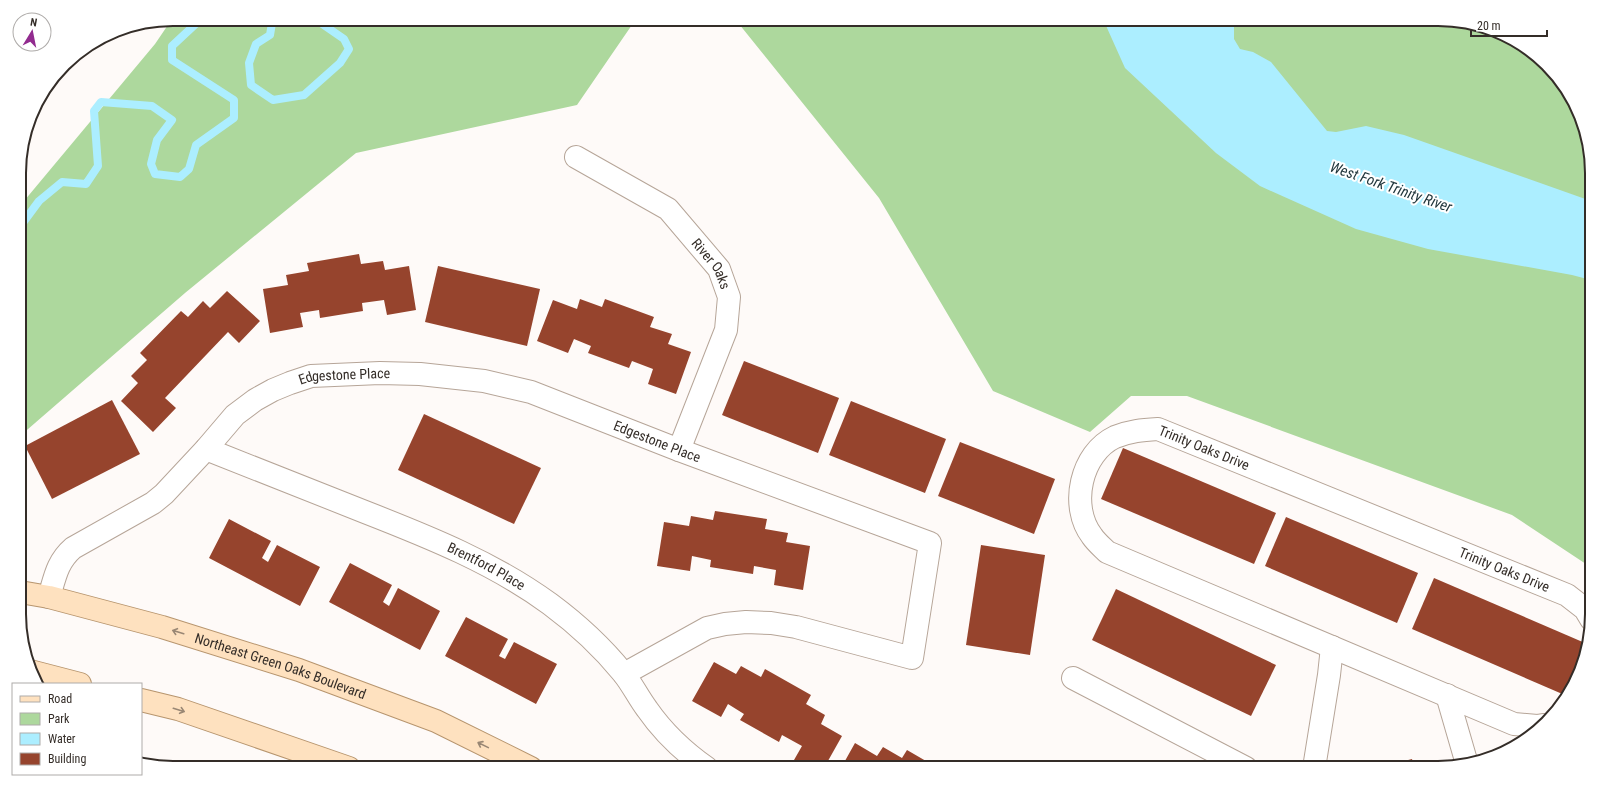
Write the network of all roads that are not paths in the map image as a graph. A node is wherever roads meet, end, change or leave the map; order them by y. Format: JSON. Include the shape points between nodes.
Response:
{"nodes":[{"id":1,"x":576,"y":157,"type":"dead end"},
{"id":2,"x":206,"y":449,"type":"junction"},
{"id":3,"x":679,"y":450,"type":"junction"},
{"id":4,"x":26,"y":593,"type":"edge"},
{"id":5,"x":49,"y":597,"type":"junction"},
{"id":6,"x":1585,"y":610,"type":"edge"},
{"id":7,"x":1332,"y":647,"type":"junction"},
{"id":8,"x":38,"y":673,"type":"edge"},
{"id":9,"x":624,"y":674,"type":"junction"},
{"id":10,"x":1073,"y":678,"type":"dead end"},
{"id":11,"x":76,"y":683,"type":"edge"},
{"id":12,"x":1447,"y":695,"type":"junction"},
{"id":13,"x":142,"y":700,"type":"edge"},
{"id":14,"x":1534,"y":726,"type":"edge"},
{"id":15,"x":1465,"y":758,"type":"edge"},
{"id":16,"x":329,"y":761,"type":"edge"},
{"id":17,"x":517,"y":761,"type":"edge"},
{"id":18,"x":698,"y":761,"type":"edge"},
{"id":19,"x":1233,"y":761,"type":"edge"},
{"id":20,"x":1315,"y":761,"type":"edge"}],
"edges":[{"from":1,"to":3,"type":"street","name":"River Oaks","via":[[668,209],[719,269],[727,290],[729,297],[726,330]]},
{"from":2,"to":3,"type":"street","name":"Edgestone Place","via":[[235,415],[255,400],[290,383],[312,376],[380,373],[451,377],[512,387],[559,402]]},
{"from":2,"to":5,"type":"street","name":"Edgestone Place","via":[[164,494],[73,548],[64,556]]},
{"from":2,"to":9,"type":"street","name":"Brentford Place","via":[[430,538],[499,572],[525,587],[560,613],[593,640]]},
{"from":3,"to":9,"type":"street","name":"Edgestone Place","via":[[930,543],[912,658],[796,627],[746,622],[707,628]]},
{"from":4,"to":5,"type":"main road","name":"Northeast Green Oaks Boulevard"},
{"from":17,"to":5,"type":"main road","name":"Northeast Green Oaks Boulevard","one_way":true,"via":[[436,721],[299,670],[162,627]]},
{"from":6,"to":7,"type":"street","name":"Trinity Oaks Drive","via":[[1567,595],[1158,429],[1135,430],[1114,438],[1096,452],[1083,478],[1080,493],[1082,516],[1092,536],[1107,552]]},
{"from":7,"to":12,"type":"street","name":"Trinity Oaks Drive"},
{"from":7,"to":20,"type":"street"},
{"from":8,"to":11,"type":"main road"},
{"from":9,"to":18,"type":"street","name":"Brentford Place","via":[[647,710],[669,735]]},
{"from":10,"to":19,"type":"street"},
{"from":12,"to":14,"type":"street","name":"Trinity Oaks Drive","via":[[1514,724]]},
{"from":12,"to":15,"type":"street"},
{"from":13,"to":16,"type":"main road","one_way":true,"via":[[178,709]]}]}
